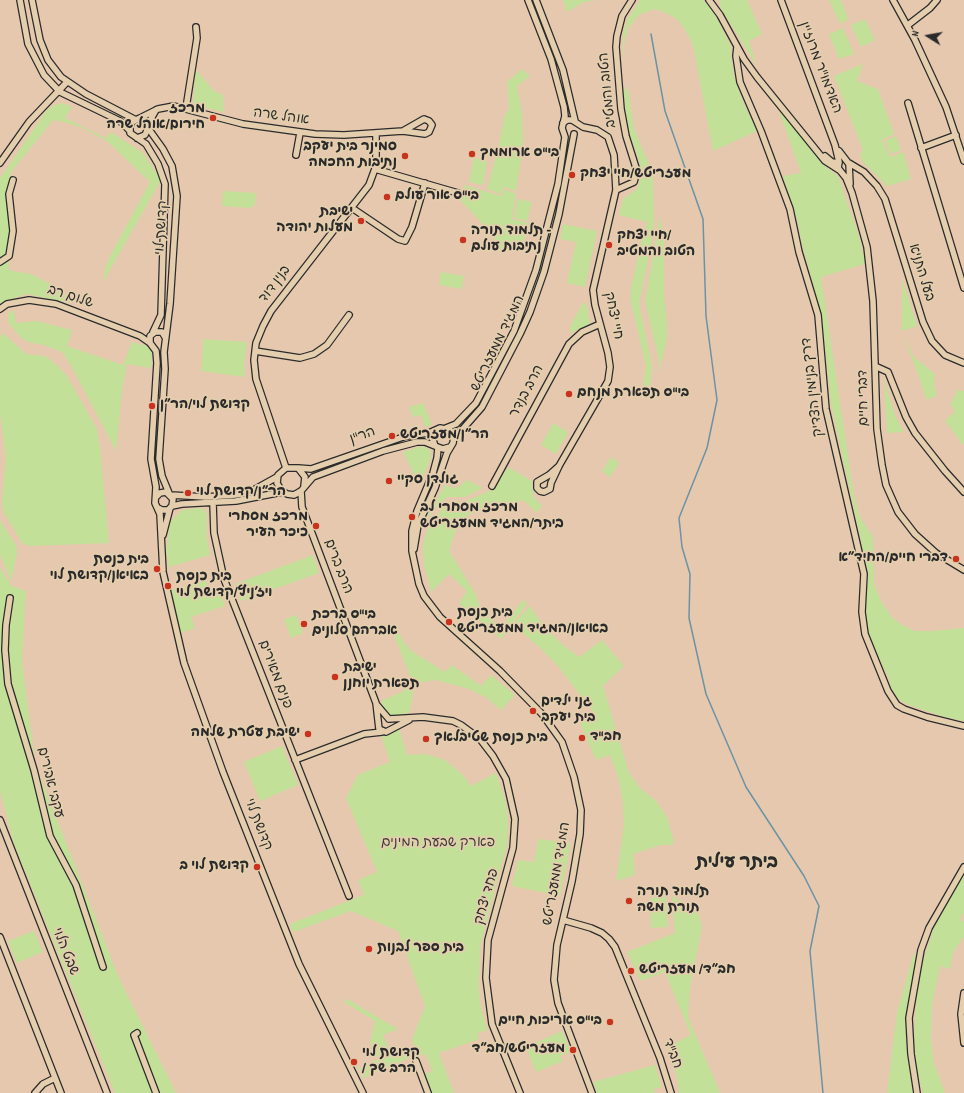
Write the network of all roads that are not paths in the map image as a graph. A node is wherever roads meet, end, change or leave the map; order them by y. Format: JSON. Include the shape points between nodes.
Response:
{"nodes":[{"id":1,"x":20,"y":0,"type":"edge"},
{"id":2,"x":32,"y":0,"type":"edge"},
{"id":3,"x":528,"y":0,"type":"edge"},
{"id":4,"x":536,"y":0,"type":"edge"},
{"id":5,"x":632,"y":0,"type":"edge"},
{"id":6,"x":709,"y":0,"type":"edge"},
{"id":7,"x":781,"y":0,"type":"edge"},
{"id":8,"x":893,"y":0,"type":"edge"},
{"id":9,"x":937,"y":0,"type":"edge"},
{"id":10,"x":908,"y":25,"type":"junction"},
{"id":11,"x":196,"y":27,"type":"dead end"},
{"id":12,"x":737,"y":47,"type":"junction"},
{"id":13,"x":67,"y":82,"type":"junction"},
{"id":14,"x":58,"y":90,"type":"junction"},
{"id":15,"x":908,"y":103,"type":"dead end"},
{"id":16,"x":186,"y":108,"type":"junction"},
{"id":17,"x":158,"y":109,"type":"junction"},
{"id":18,"x":137,"y":120,"type":"junction"},
{"id":19,"x":576,"y":122,"type":"junction"},
{"id":20,"x":563,"y":123,"type":"junction"},
{"id":21,"x":147,"y":127,"type":"junction"},
{"id":22,"x":587,"y":128,"type":"junction"},
{"id":23,"x":130,"y":131,"type":"junction"},
{"id":24,"x":403,"y":131,"type":"junction"},
{"id":25,"x":563,"y":131,"type":"junction"},
{"id":26,"x":300,"y":133,"type":"junction"},
{"id":27,"x":376,"y":133,"type":"junction"},
{"id":28,"x":575,"y":133,"type":"junction"},
{"id":29,"x":956,"y":135,"type":"junction"},
{"id":30,"x":137,"y":138,"type":"junction"},
{"id":31,"x":922,"y":148,"type":"junction"},
{"id":32,"x":3,"y":154,"type":"edge"},
{"id":33,"x":296,"y":156,"type":"dead end"},
{"id":34,"x":964,"y":161,"type":"edge"},
{"id":35,"x":0,"y":163,"type":"edge"},
{"id":36,"x":844,"y":166,"type":"junction"},
{"id":37,"x":375,"y":169,"type":"junction"},
{"id":38,"x":12,"y":180,"type":"dead end"},
{"id":39,"x":424,"y":183,"type":"junction"},
{"id":40,"x":616,"y":190,"type":"junction"},
{"id":41,"x":458,"y":193,"type":"dead end"},
{"id":42,"x":352,"y":208,"type":"junction"},
{"id":43,"x":0,"y":262,"type":"edge"},
{"id":44,"x":964,"y":288,"type":"edge"},
{"id":45,"x":0,"y":309,"type":"edge"},
{"id":46,"x":349,"y":315,"type":"dead end"},
{"id":47,"x":600,"y":324,"type":"junction"},
{"id":48,"x":132,"y":333,"type":"junction"},
{"id":49,"x":152,"y":333,"type":"junction"},
{"id":50,"x":165,"y":340,"type":"junction"},
{"id":51,"x":152,"y":344,"type":"junction"},
{"id":52,"x":255,"y":351,"type":"junction"},
{"id":53,"x":964,"y":363,"type":"edge"},
{"id":54,"x":877,"y":368,"type":"junction"},
{"id":55,"x":446,"y":428,"type":"junction"},
{"id":56,"x":437,"y":429,"type":"junction"},
{"id":57,"x":454,"y":439,"type":"junction"},
{"id":58,"x":451,"y":446,"type":"junction"},
{"id":59,"x":436,"y":447,"type":"junction"},
{"id":60,"x":559,"y":466,"type":"junction"},
{"id":61,"x":286,"y":468,"type":"junction"},
{"id":62,"x":298,"y":468,"type":"junction"},
{"id":63,"x":278,"y":477,"type":"junction"},
{"id":64,"x":545,"y":478,"type":"junction"},
{"id":65,"x":551,"y":483,"type":"junction"},
{"id":66,"x":492,"y":486,"type":"dead end"},
{"id":67,"x":302,"y":489,"type":"junction"},
{"id":68,"x":282,"y":492,"type":"junction"},
{"id":69,"x":964,"y":492,"type":"edge"},
{"id":70,"x":170,"y":494,"type":"junction"},
{"id":71,"x":292,"y":495,"type":"junction"},
{"id":72,"x":156,"y":497,"type":"junction"},
{"id":73,"x":213,"y":503,"type":"junction"},
{"id":74,"x":171,"y":507,"type":"junction"},
{"id":75,"x":302,"y":507,"type":"junction"},
{"id":76,"x":158,"y":508,"type":"junction"},
{"id":77,"x":161,"y":553,"type":"junction"},
{"id":78,"x":414,"y":568,"type":"junction"},
{"id":79,"x":964,"y":570,"type":"edge"},
{"id":80,"x":10,"y":598,"type":"dead end"},
{"id":81,"x":376,"y":703,"type":"junction"},
{"id":82,"x":388,"y":719,"type":"junction"},
{"id":83,"x":411,"y":719,"type":"junction"},
{"id":84,"x":378,"y":722,"type":"junction"},
{"id":85,"x":964,"y":726,"type":"edge"},
{"id":86,"x":392,"y":728,"type":"junction"},
{"id":87,"x":382,"y":732,"type":"junction"},
{"id":88,"x":364,"y":734,"type":"junction"},
{"id":89,"x":295,"y":760,"type":"junction"},
{"id":90,"x":0,"y":820,"type":"edge"},
{"id":91,"x":964,"y":867,"type":"edge"},
{"id":92,"x":349,"y":896,"type":"dead end"},
{"id":93,"x":563,"y":920,"type":"junction"},
{"id":94,"x":0,"y":937,"type":"edge"},
{"id":95,"x":7,"y":954,"type":"junction"},
{"id":96,"x":0,"y":957,"type":"edge"},
{"id":97,"x":103,"y":967,"type":"dead end"},
{"id":98,"x":964,"y":993,"type":"edge"},
{"id":99,"x":137,"y":1033,"type":"dead end"},
{"id":100,"x":964,"y":1043,"type":"edge"},
{"id":101,"x":416,"y":1061,"type":"dead end"},
{"id":102,"x":55,"y":1078,"type":"junction"},
{"id":103,"x":917,"y":1091,"type":"edge"},
{"id":104,"x":35,"y":1093,"type":"edge"},
{"id":105,"x":61,"y":1093,"type":"edge"},
{"id":106,"x":107,"y":1093,"type":"edge"},
{"id":107,"x":156,"y":1093,"type":"edge"},
{"id":108,"x":363,"y":1093,"type":"edge"},
{"id":109,"x":428,"y":1093,"type":"edge"},
{"id":110,"x":520,"y":1093,"type":"edge"},
{"id":111,"x":592,"y":1093,"type":"edge"},
{"id":112,"x":671,"y":1093,"type":"edge"}],
"edges":[{"from":1,"to":14,"type":"street","via":[[25,32],[33,56]]},
{"from":2,"to":13,"type":"street","via":[[36,29],[44,51],[53,68]]},
{"from":3,"to":20,"type":"street","via":[[556,72],[564,108]]},
{"from":4,"to":19,"type":"street","via":[[563,70]]},
{"from":5,"to":40,"type":"street","name":"הטוב והמטיב","via":[[622,16],[616,44],[623,122],[637,171],[634,182]]},
{"from":6,"to":12,"type":"street"},
{"from":7,"to":36,"type":"street","name":"האדמו\"ר מרוז'ין"},
{"from":8,"to":10,"type":"street"},
{"from":9,"to":10,"type":"street"},
{"from":10,"to":29,"type":"street","via":[[946,107]]},
{"from":11,"to":16,"type":"street","via":[[198,38]]},
{"from":12,"to":36,"type":"street","via":[[757,77],[828,164]]},
{"from":12,"to":85,"type":"street","name":"דרך בנימין הצדיק","via":[[740,82],[790,209],[799,252],[818,315],[826,409],[864,574],[862,612],[865,634],[888,691],[898,705],[927,717]]},
{"from":13,"to":14,"type":"street"},
{"from":13,"to":18,"type":"street"},
{"from":14,"to":23,"type":"street","via":[[120,122]]},
{"from":14,"to":32,"type":"street"},
{"from":15,"to":31,"type":"street"},
{"from":16,"to":17,"type":"street","name":"אוהל שרה","via":[[168,106]]},
{"from":16,"to":26,"type":"street","name":"אוהל שרה","via":[[243,124]]},
{"from":17,"to":18,"type":"street","name":"אוהל שרה"},
{"from":17,"to":21,"type":"street"},
{"from":18,"to":21,"type":"street","via":[[143,120]]},
{"from":18,"to":23,"type":"street","via":[[130,124]]},
{"from":19,"to":20,"type":"street","via":[[567,120]]},
{"from":19,"to":22,"type":"street","name":"חיי יצחק"},
{"from":19,"to":28,"type":"street","via":[[578,128]]},
{"from":20,"to":25,"type":"street"},
{"from":21,"to":30,"type":"street","via":[[145,135]]},
{"from":21,"to":50,"type":"street","name":"קדושת לוי","via":[[168,158],[175,175],[176,186],[177,206]]},
{"from":22,"to":28,"type":"street"},
{"from":22,"to":40,"type":"street","name":"חיי יצחק","via":[[601,132],[610,140],[614,155]]},
{"from":23,"to":30,"type":"street"},
{"from":24,"to":24,"type":"street","name":"אוהל שרה","via":[[425,134],[432,125],[427,119],[422,119]]},
{"from":24,"to":27,"type":"street","name":"אוהל שרה"},
{"from":25,"to":28,"type":"street","via":[[567,134]]},
{"from":25,"to":55,"type":"street","name":"המגיד ממעזריטש","via":[[563,154],[552,212],[523,309],[476,403],[456,424]]},
{"from":26,"to":27,"type":"street","name":"אוהל שרה"},
{"from":26,"to":33,"type":"street"},
{"from":27,"to":37,"type":"street","name":"בנין דוד"},
{"from":28,"to":57,"type":"street","name":"המגיד ממעזריטש","via":[[559,214],[544,272],[530,312],[482,407]]},
{"from":29,"to":31,"type":"street"},
{"from":29,"to":34,"type":"street"},
{"from":30,"to":49,"type":"street","name":"קדושת לוי","via":[[146,144],[154,156],[165,184],[162,300],[160,321]]},
{"from":31,"to":44,"type":"street"},
{"from":32,"to":35,"type":"street"},
{"from":36,"to":53,"type":"street","name":"בעל התניא","via":[[869,178],[885,199],[926,332],[945,355]]},
{"from":36,"to":54,"type":"street","name":"דברי חיים","via":[[863,229],[871,268]]},
{"from":37,"to":39,"type":"street"},
{"from":37,"to":42,"type":"street","name":"בנין דוד","via":[[369,185]]},
{"from":38,"to":43,"type":"street","via":[[9,194],[13,231],[9,256]]},
{"from":39,"to":41,"type":"street"},
{"from":39,"to":42,"type":"street","via":[[406,240],[398,239]]},
{"from":40,"to":47,"type":"street","name":"חיי יצחק","via":[[594,282],[594,298]]},
{"from":42,"to":52,"type":"street","name":"בנין דוד","via":[[271,311],[259,334]]},
{"from":45,"to":48,"type":"street","name":"שלום רב","via":[[18,301],[48,302]]},
{"from":46,"to":52,"type":"street","via":[[327,344],[314,354],[300,358]]},
{"from":47,"to":60,"type":"street","name":"חיי יצחק","via":[[609,360],[608,381]]},
{"from":47,"to":66,"type":"street","name":"הרב בנדר","via":[[582,332],[569,344]]},
{"from":48,"to":49,"type":"street","name":"שלום רב"},
{"from":48,"to":51,"type":"street","name":"שלום רב"},
{"from":49,"to":50,"type":"street","name":"שלום רב","via":[[161,332]]},
{"from":49,"to":51,"type":"street","name":"קדושת לוי"},
{"from":50,"to":51,"type":"street","via":[[160,347]]},
{"from":50,"to":70,"type":"street","name":"קדושת לוי","via":[[159,459],[162,476]]},
{"from":51,"to":72,"type":"street","via":[[157,354],[151,459]]},
{"from":52,"to":61,"type":"street","name":"בנין דוד","via":[[254,370],[258,388]]},
{"from":54,"to":69,"type":"street","via":[[888,372],[906,417],[923,444]]},
{"from":54,"to":79,"type":"street","name":"דברי חיים","via":[[879,449],[886,485],[892,499],[905,523],[926,545]]},
{"from":55,"to":56,"type":"street"},
{"from":55,"to":57,"type":"street","via":[[452,432]]},
{"from":56,"to":59,"type":"street","via":[[432,437]]},
{"from":56,"to":62,"type":"street","name":"הר\"ן","via":[[429,433],[399,437],[311,469]]},
{"from":57,"to":58,"type":"street"},
{"from":58,"to":59,"type":"street","via":[[446,449]]},
{"from":58,"to":78,"type":"street","name":"המגיד ממעזריטש","via":[[416,534]]},
{"from":59,"to":67,"type":"street","name":"הר\"ן","via":[[425,442],[402,445],[313,477]]},
{"from":59,"to":78,"type":"street","name":"המגיד ממעזריטש","via":[[437,458],[433,472],[413,524],[411,546]]},
{"from":60,"to":64,"type":"street","name":"חיי יצחק"},
{"from":60,"to":65,"type":"street","name":"חיי יצחק"},
{"from":61,"to":62,"type":"street"},
{"from":61,"to":63,"type":"street"},
{"from":62,"to":67,"type":"street","via":[[305,477]]},
{"from":63,"to":68,"type":"street","via":[[278,485]]},
{"from":63,"to":70,"type":"street","via":[[256,489],[235,495]]},
{"from":64,"to":65,"type":"street"},
{"from":64,"to":65,"type":"street","via":[[537,482],[538,490],[546,492],[550,489]]},
{"from":67,"to":71,"type":"street"},
{"from":67,"to":75,"type":"street","name":"הרב ברים"},
{"from":68,"to":71,"type":"street"},
{"from":68,"to":73,"type":"street","via":[[236,502]]},
{"from":70,"to":72,"type":"street","via":[[160,493]]},
{"from":70,"to":74,"type":"street","via":[[173,501]]},
{"from":71,"to":75,"type":"street","name":"הרב ברים"},
{"from":72,"to":76,"type":"street","via":[[155,503]]},
{"from":73,"to":74,"type":"street"},
{"from":73,"to":89,"type":"street","name":"פנים מאירים","via":[[214,533],[224,579]]},
{"from":74,"to":76,"type":"street","via":[[162,510]]},
{"from":74,"to":77,"type":"street","name":"קדושת לוי","via":[[163,534]]},
{"from":75,"to":81,"type":"street","name":"הרב ברים"},
{"from":76,"to":77,"type":"street","name":"קדושת לוי"},
{"from":77,"to":108,"type":"street","name":"קדושת לוי","via":[[171,613],[184,663],[223,772],[299,964]]},
{"from":78,"to":93,"type":"street","name":"המגיד ממעזריטש","via":[[431,607],[526,696],[562,742],[574,777],[581,822],[577,858]]},
{"from":80,"to":97,"type":"street","name":"עקבי אבירים","via":[[5,650],[8,684],[34,770],[50,836],[76,885]]},
{"from":81,"to":82,"type":"street","name":"הרב ברים"},
{"from":81,"to":84,"type":"street","name":"הרב ברים"},
{"from":82,"to":83,"type":"street","name":"פחד יצחק"},
{"from":82,"to":84,"type":"street","via":[[382,718]]},
{"from":82,"to":86,"type":"street"},
{"from":83,"to":86,"type":"street","name":"פחד יצחק"},
{"from":83,"to":110,"type":"street","name":"פחד יצחק","via":[[423,717],[461,724],[480,739],[506,779],[515,819],[513,848],[488,940],[486,978],[492,1024]]},
{"from":84,"to":87,"type":"street"},
{"from":84,"to":88,"type":"street"},
{"from":86,"to":87,"type":"street"},
{"from":87,"to":88,"type":"street"},
{"from":88,"to":89,"type":"street"},
{"from":89,"to":92,"type":"street","name":"פנים מאירים"},
{"from":90,"to":106,"type":"street","name":"שבט הלוי"},
{"from":91,"to":103,"type":"street","via":[[928,928],[921,950],[909,1018]]},
{"from":93,"to":111,"type":"street","name":"המגיד ממעזריטש","via":[[555,956],[555,991]]},
{"from":93,"to":112,"type":"street","name":"חב\"ד","via":[[602,933],[615,947],[660,1058]]},
{"from":94,"to":95,"type":"street"},
{"from":95,"to":96,"type":"street"},
{"from":95,"to":102,"type":"street"},
{"from":98,"to":100,"type":"street","via":[[961,1014]]},
{"from":99,"to":107,"type":"street","via":[[134,1035]]},
{"from":101,"to":109,"type":"street"},
{"from":102,"to":104,"type":"street","via":[[43,1084]]},
{"from":102,"to":105,"type":"street"}]}
